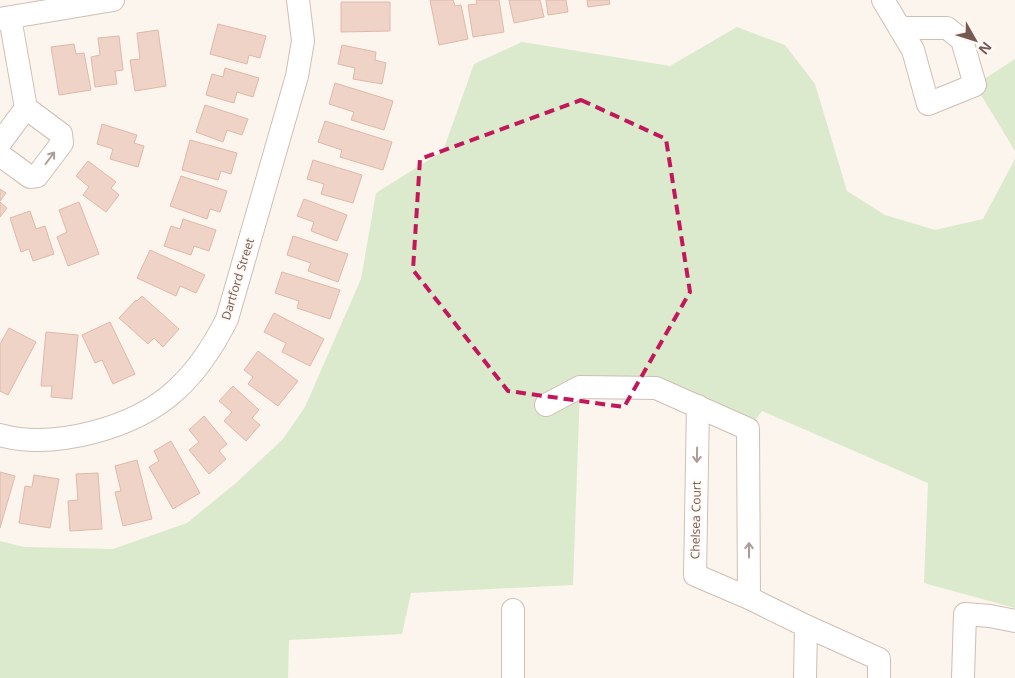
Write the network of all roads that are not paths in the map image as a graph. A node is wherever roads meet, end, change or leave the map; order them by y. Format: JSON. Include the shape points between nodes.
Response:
{"nodes":[{"id":1,"x":113,"y":0,"type":"edge"},
{"id":2,"x":298,"y":0,"type":"edge"},
{"id":3,"x":883,"y":0,"type":"edge"},
{"id":4,"x":5,"y":19,"type":"edge"},
{"id":5,"x":900,"y":28,"type":"dead end"},
{"id":6,"x":26,"y":108,"type":"junction"},
{"id":7,"x":0,"y":143,"type":"edge"},
{"id":8,"x":0,"y":155,"type":"edge"},
{"id":9,"x":546,"y":405,"type":"dead end"},
{"id":10,"x":698,"y":406,"type":"junction"},
{"id":11,"x":0,"y":435,"type":"edge"},
{"id":12,"x":749,"y":598,"type":"junction"},
{"id":13,"x":513,"y":610,"type":"dead end"},
{"id":14,"x":1015,"y":621,"type":"edge"},
{"id":15,"x":806,"y":626,"type":"junction"},
{"id":16,"x":513,"y":678,"type":"edge"},
{"id":17,"x":805,"y":678,"type":"edge"},
{"id":18,"x":879,"y":678,"type":"edge"},
{"id":19,"x":963,"y":678,"type":"edge"}],
"edges":[{"from":1,"to":4,"type":"street"},
{"from":2,"to":11,"type":"street","name":"Dartford Street","via":[[303,41],[297,76],[227,319],[210,351],[163,401],[115,425],[62,438],[23,439]]},
{"from":3,"to":5,"type":"street"},
{"from":4,"to":6,"type":"street"},
{"from":6,"to":7,"type":"street"},
{"from":8,"to":6,"type":"street","one_way":true,"via":[[30,177],[37,176],[62,143],[61,134]]},
{"from":9,"to":10,"type":"street","via":[[580,387],[656,388]]},
{"from":12,"to":10,"type":"street","one_way":true,"via":[[748,429]]},
{"from":10,"to":12,"type":"street","name":"Chelsea Court","one_way":true,"via":[[695,575]]},
{"from":12,"to":15,"type":"street","name":"Chelsea Court"},
{"from":13,"to":16,"type":"street"},
{"from":14,"to":19,"type":"street","via":[[965,614]]},
{"from":15,"to":17,"type":"street"},
{"from":15,"to":18,"type":"street","name":"Chelsea Court","via":[[879,659]]}]}
